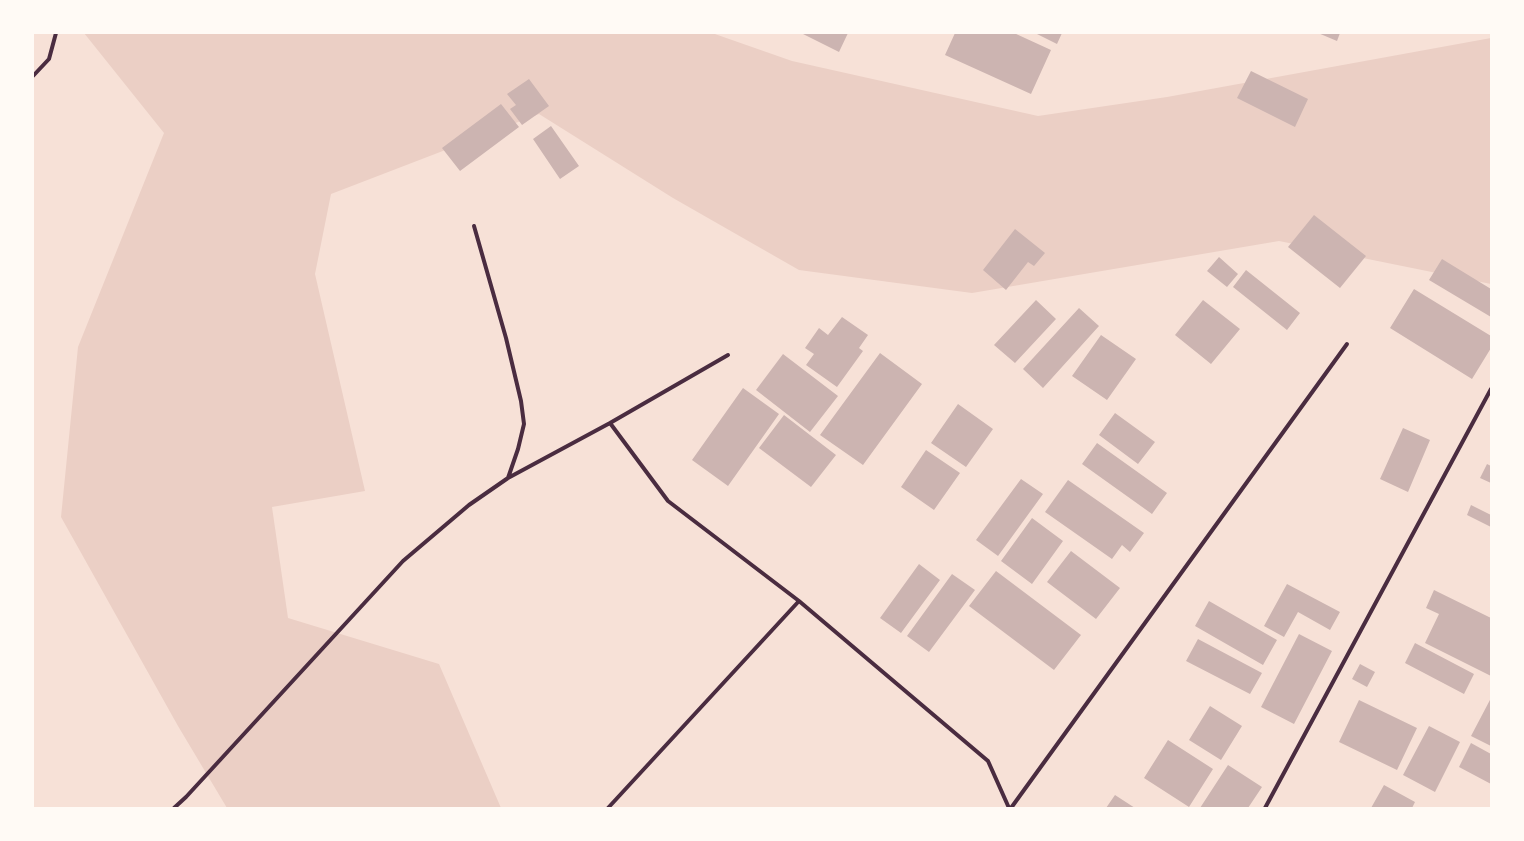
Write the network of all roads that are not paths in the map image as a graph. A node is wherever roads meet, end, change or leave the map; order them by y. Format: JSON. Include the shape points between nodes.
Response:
{"nodes":[{"id":1,"x":56,"y":33,"type":"edge"},
{"id":2,"x":33,"y":76,"type":"edge"},
{"id":3,"x":474,"y":226,"type":"dead end"},
{"id":4,"x":1347,"y":344,"type":"dead end"},
{"id":5,"x":728,"y":355,"type":"dead end"},
{"id":6,"x":1491,"y":389,"type":"edge"},
{"id":7,"x":610,"y":423,"type":"junction"},
{"id":8,"x":508,"y":478,"type":"junction"},
{"id":9,"x":799,"y":601,"type":"junction"},
{"id":10,"x":174,"y":808,"type":"edge"},
{"id":11,"x":608,"y":808,"type":"edge"},
{"id":12,"x":1010,"y":808,"type":"edge"},
{"id":13,"x":1265,"y":808,"type":"edge"}],
"edges":[{"from":1,"to":2,"type":"street","via":[[48,60]]},
{"from":3,"to":8,"type":"street","via":[[506,338],[524,424]]},
{"from":4,"to":12,"type":"street"},
{"from":5,"to":7,"type":"street"},
{"from":6,"to":13,"type":"street"},
{"from":7,"to":8,"type":"street"},
{"from":7,"to":9,"type":"street","via":[[668,501]]},
{"from":8,"to":10,"type":"street","via":[[469,505],[403,561]]},
{"from":9,"to":11,"type":"street"},
{"from":9,"to":12,"type":"street","via":[[988,761]]}]}
